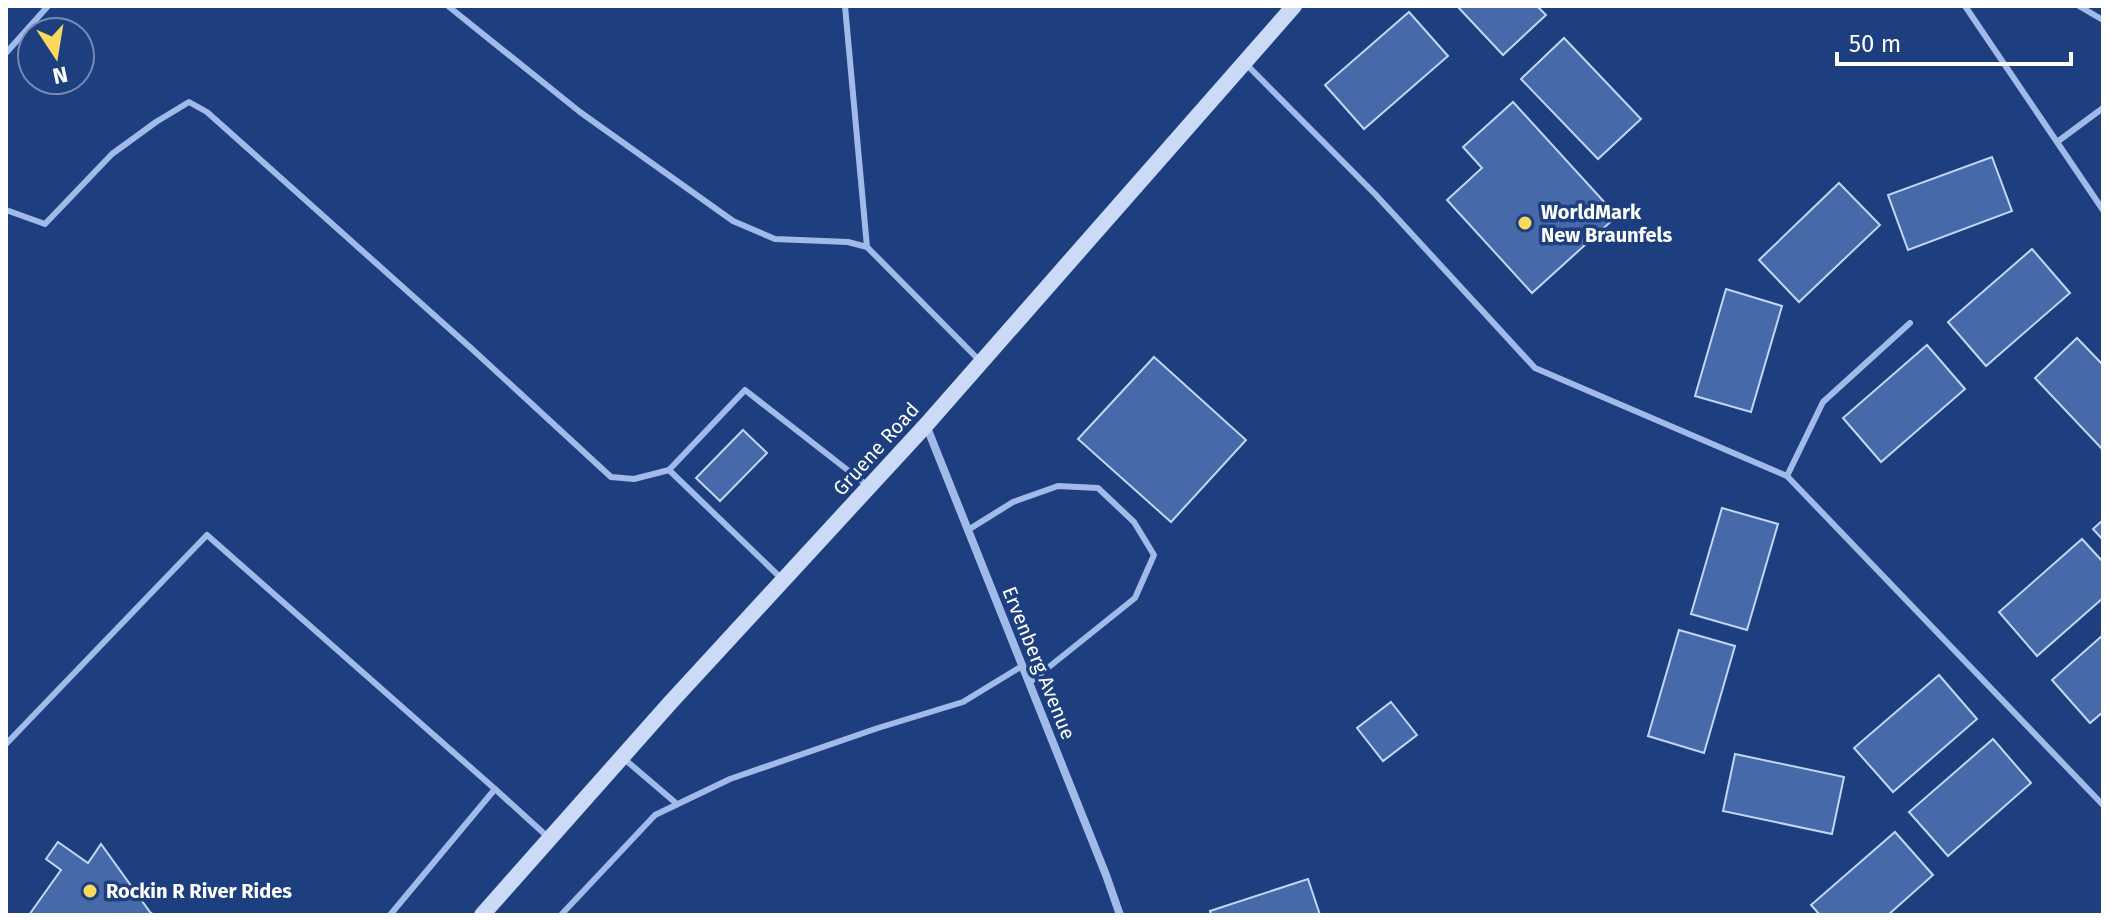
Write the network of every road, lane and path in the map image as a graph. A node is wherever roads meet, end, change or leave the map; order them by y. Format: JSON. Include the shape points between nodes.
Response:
{"nodes":[{"id":1,"x":48,"y":6,"type":"edge"},
{"id":2,"x":448,"y":6,"type":"edge"},
{"id":3,"x":845,"y":6,"type":"edge"},
{"id":4,"x":1294,"y":6,"type":"edge"},
{"id":5,"x":1965,"y":6,"type":"edge"},
{"id":6,"x":2079,"y":6,"type":"edge"},
{"id":7,"x":2103,"y":20,"type":"edge"},
{"id":8,"x":6,"y":53,"type":"edge"},
{"id":9,"x":1244,"y":63,"type":"junction"},
{"id":10,"x":2103,"y":108,"type":"edge"},
{"id":11,"x":2057,"y":142,"type":"junction"},
{"id":12,"x":6,"y":210,"type":"edge"},
{"id":13,"x":2103,"y":210,"type":"edge"},
{"id":14,"x":867,"y":247,"type":"junction"},
{"id":15,"x":1910,"y":323,"type":"dead end"},
{"id":16,"x":981,"y":362,"type":"junction"},
{"id":17,"x":926,"y":425,"type":"junction"},
{"id":18,"x":669,"y":470,"type":"junction"},
{"id":19,"x":1787,"y":476,"type":"junction"},
{"id":20,"x":869,"y":486,"type":"junction"},
{"id":21,"x":968,"y":530,"type":"junction"},
{"id":22,"x":783,"y":580,"type":"junction"},
{"id":23,"x":1022,"y":666,"type":"junction"},
{"id":24,"x":1029,"y":683,"type":"junction"},
{"id":25,"x":6,"y":744,"type":"edge"},
{"id":26,"x":622,"y":757,"type":"junction"},
{"id":27,"x":495,"y":789,"type":"junction"},
{"id":28,"x":677,"y":804,"type":"junction"},
{"id":29,"x":2103,"y":805,"type":"edge"},
{"id":30,"x":550,"y":838,"type":"junction"},
{"id":31,"x":390,"y":915,"type":"edge"},
{"id":32,"x":482,"y":915,"type":"edge"},
{"id":33,"x":561,"y":915,"type":"edge"},
{"id":34,"x":1120,"y":915,"type":"edge"}],
"edges":[{"from":1,"to":8,"type":"lane"},
{"from":2,"to":14,"type":"lane","via":[[580,112],[733,221],[775,239]]},
{"from":3,"to":14,"type":"lane"},
{"from":4,"to":9,"type":"street","name":"Gruene Road"},
{"from":5,"to":11,"type":"lane"},
{"from":6,"to":7,"type":"lane"},
{"from":9,"to":16,"type":"street","name":"Gruene Road"},
{"from":9,"to":19,"type":"lane","via":[[1375,194],[1535,368]]},
{"from":10,"to":11,"type":"lane"},
{"from":11,"to":13,"type":"lane"},
{"from":12,"to":18,"type":"lane","via":[[45,224],[112,154],[189,102],[207,112],[611,477],[634,479]]},
{"from":14,"to":16,"type":"lane"},
{"from":15,"to":19,"type":"lane","via":[[1823,402]]},
{"from":16,"to":17,"type":"street","name":"Gruene Road"},
{"from":17,"to":20,"type":"street","name":"Gruene Road"},
{"from":17,"to":21,"type":"street","name":"Ervenberg Avenue"},
{"from":18,"to":20,"type":"lane","via":[[745,390]]},
{"from":18,"to":22,"type":"lane"},
{"from":19,"to":29,"type":"lane"},
{"from":20,"to":22,"type":"street","name":"Gruene Road"},
{"from":21,"to":23,"type":"street","name":"Ervenberg Avenue"},
{"from":21,"to":24,"type":"lane","via":[[1013,502],[1058,486],[1098,488],[1134,522],[1154,555],[1135,598]]},
{"from":22,"to":26,"type":"street","name":"Gruene Road"},
{"from":23,"to":24,"type":"street","name":"Ervenberg Avenue"},
{"from":23,"to":28,"type":"lane","via":[[963,702],[730,779]]},
{"from":24,"to":34,"type":"street","name":"Ervenberg Avenue"},
{"from":25,"to":27,"type":"lane","via":[[207,535]]},
{"from":26,"to":28,"type":"lane"},
{"from":26,"to":30,"type":"street","name":"Gruene Road"},
{"from":27,"to":30,"type":"lane"},
{"from":27,"to":31,"type":"lane"},
{"from":28,"to":33,"type":"lane","via":[[655,815]]},
{"from":30,"to":32,"type":"street","name":"Gruene Road"}]}
